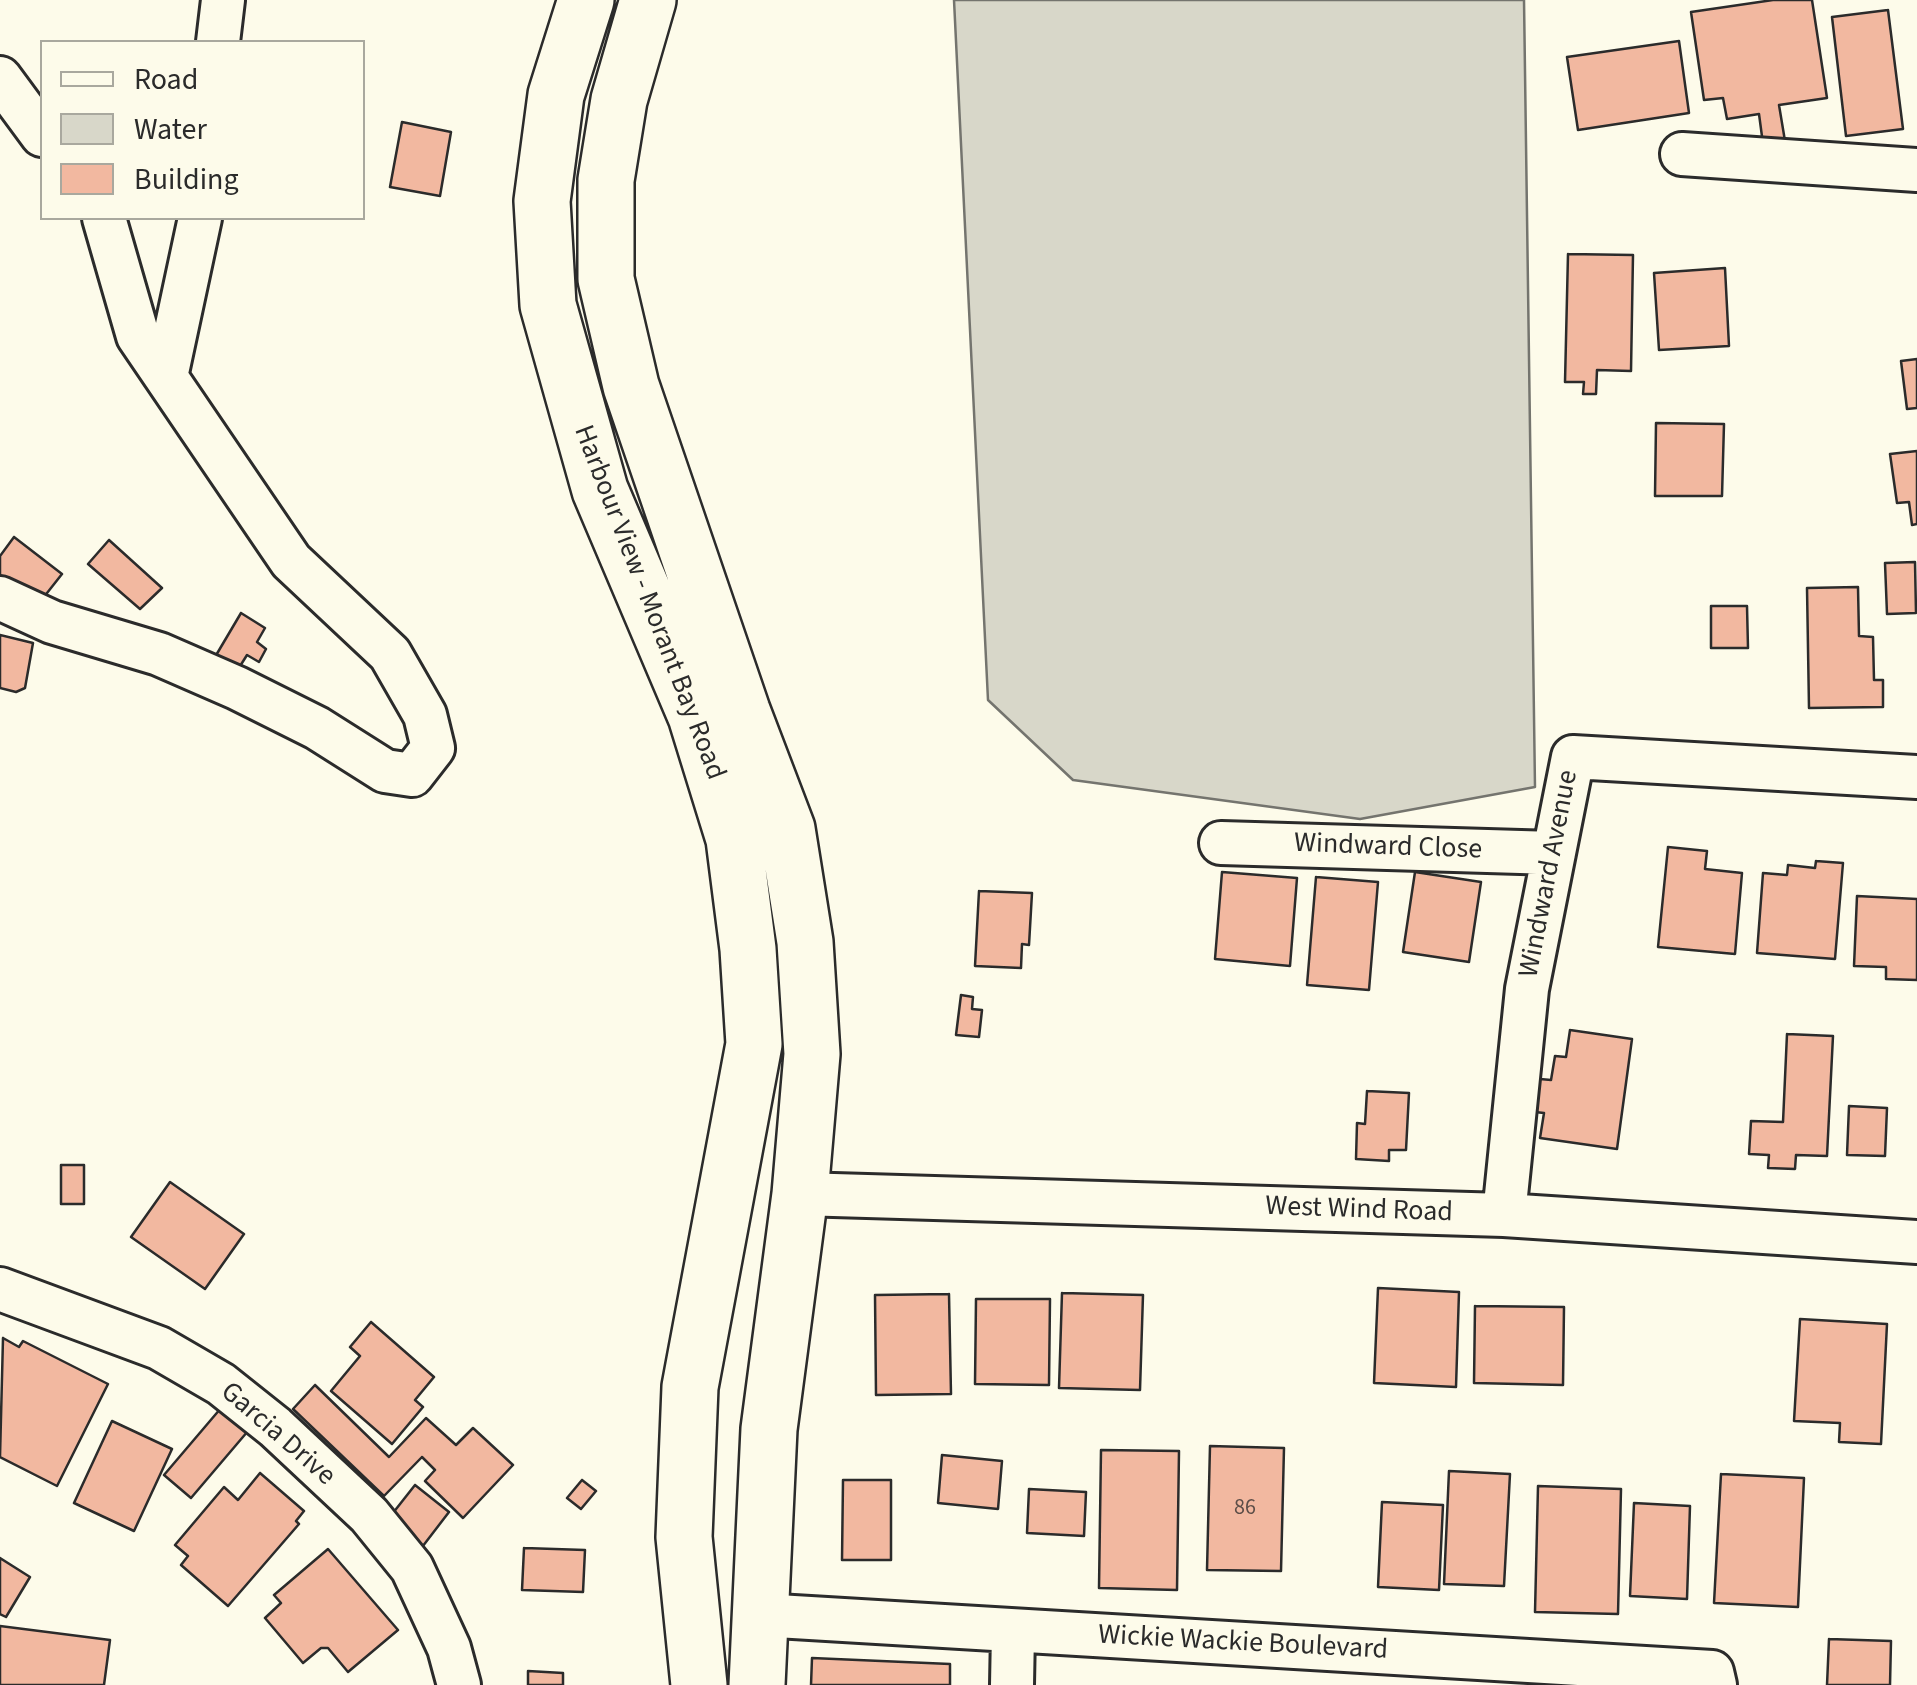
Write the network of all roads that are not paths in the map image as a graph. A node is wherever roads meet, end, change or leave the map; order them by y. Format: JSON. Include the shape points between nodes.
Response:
{"nodes":[{"id":1,"x":223,"y":0,"type":"edge"},
{"id":2,"x":586,"y":0,"type":"edge"},
{"id":3,"x":648,"y":0,"type":"edge"},
{"id":4,"x":218,"y":40,"type":"edge"},
{"id":5,"x":0,"y":78,"type":"edge"},
{"id":6,"x":40,"y":132,"type":"edge"},
{"id":7,"x":1682,"y":154,"type":"dead end"},
{"id":8,"x":1917,"y":170,"type":"edge"},
{"id":9,"x":105,"y":220,"type":"edge"},
{"id":10,"x":200,"y":220,"type":"edge"},
{"id":11,"x":166,"y":377,"type":"junction"},
{"id":12,"x":0,"y":598,"type":"edge"},
{"id":13,"x":1917,"y":777,"type":"edge"},
{"id":14,"x":1221,"y":843,"type":"dead end"},
{"id":15,"x":1554,"y":853,"type":"junction"},
{"id":16,"x":800,"y":1194,"type":"junction"},
{"id":17,"x":1504,"y":1215,"type":"junction"},
{"id":18,"x":1917,"y":1242,"type":"edge"},
{"id":19,"x":0,"y":1289,"type":"edge"},
{"id":20,"x":760,"y":1614,"type":"junction"},
{"id":21,"x":1013,"y":1632,"type":"junction"},
{"id":22,"x":1405,"y":1668,"type":"edge"},
{"id":23,"x":459,"y":1685,"type":"edge"},
{"id":24,"x":699,"y":1685,"type":"edge"},
{"id":25,"x":757,"y":1685,"type":"edge"},
{"id":26,"x":1012,"y":1685,"type":"edge"},
{"id":27,"x":1715,"y":1685,"type":"edge"}],
"edges":[{"from":1,"to":4,"type":"street"},
{"from":2,"to":24,"type":"highway","name":"Harbour View - Morant Bay Road","via":[[556,95],[542,200],[548,305],[600,490],[707,751],[734,839],[748,949],[754,1044],[690,1387],[684,1538]]},
{"from":3,"to":16,"type":"highway","name":"Harbour View - Morant Bay Road","via":[[619,100],[606,180],[606,279],[631,386],[788,829],[806,942],[812,1054]]},
{"from":5,"to":6,"type":"street"},
{"from":7,"to":8,"type":"street"},
{"from":9,"to":11,"type":"street","via":[[138,336]]},
{"from":10,"to":11,"type":"street"},
{"from":11,"to":12,"type":"street","via":[[291,561],[390,654],[426,714],[433,748],[412,775],[384,771],[237,688]]},
{"from":13,"to":15,"type":"street","name":"Windward Avenue","via":[[1573,757]]},
{"from":14,"to":15,"type":"street","name":"Windward Close"},
{"from":15,"to":17,"type":"street","name":"Windward Avenue","via":[[1528,989]]},
{"from":16,"to":17,"type":"street","name":"West Wind Road"},
{"from":16,"to":20,"type":"highway","name":"Harbour View - Morant Bay Road","via":[[769,1428]]},
{"from":17,"to":18,"type":"street","name":"West Wind Road"},
{"from":19,"to":23,"type":"street","name":"Garcia Drive","via":[[159,1348],[221,1384],[275,1427],[368,1515],[412,1568]]},
{"from":20,"to":21,"type":"street","name":"Wickie Wackie Boulevard"},
{"from":20,"to":25,"type":"highway","name":"Harbour View - Morant Bay Road"},
{"from":21,"to":22,"type":"street","name":"Wickie Wackie Boulevard"},
{"from":21,"to":26,"type":"street"},
{"from":22,"to":27,"type":"street","name":"Wickie Wackie Boulevard","via":[[1712,1672]]}]}
